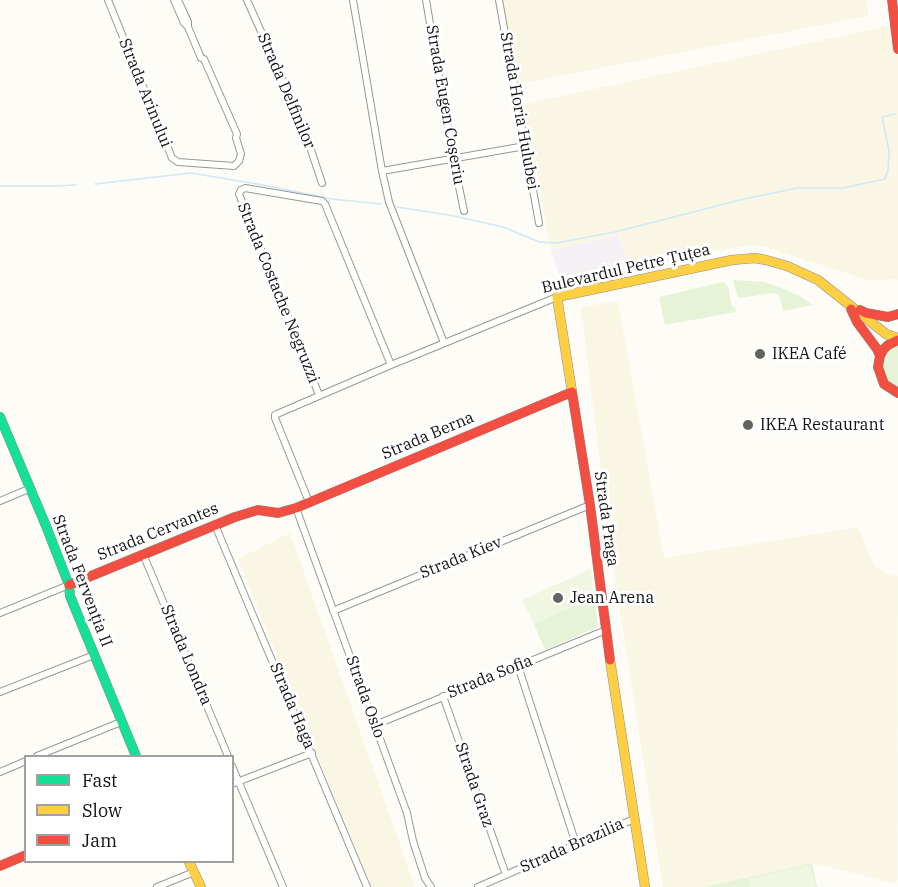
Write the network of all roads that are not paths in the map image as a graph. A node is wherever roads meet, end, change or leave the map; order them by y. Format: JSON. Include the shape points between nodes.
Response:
{"nodes":[{"id":1,"x":108,"y":0,"type":"edge"},
{"id":2,"x":174,"y":0,"type":"edge"},
{"id":3,"x":178,"y":0,"type":"edge"},
{"id":4,"x":247,"y":0,"type":"edge"},
{"id":5,"x":353,"y":0,"type":"edge"},
{"id":6,"x":426,"y":0,"type":"edge"},
{"id":7,"x":499,"y":0,"type":"edge"},
{"id":8,"x":892,"y":0,"type":"edge"},
{"id":9,"x":188,"y":27,"type":"junction"},
{"id":10,"x":898,"y":49,"type":"edge"},
{"id":11,"x":525,"y":146,"type":"junction"},
{"id":12,"x":453,"y":158,"type":"junction"},
{"id":13,"x":382,"y":171,"type":"junction"},
{"id":14,"x":322,"y":183,"type":"dead end"},
{"id":15,"x":464,"y":211,"type":"dead end"},
{"id":16,"x":539,"y":223,"type":"dead end"},
{"id":17,"x":557,"y":297,"type":"junction"},
{"id":18,"x":848,"y":304,"type":"junction"},
{"id":19,"x":898,"y":314,"type":"edge"},
{"id":20,"x":898,"y":339,"type":"edge"},
{"id":21,"x":444,"y":343,"type":"junction"},
{"id":22,"x":880,"y":356,"type":"junction"},
{"id":23,"x":391,"y":365,"type":"junction"},
{"id":24,"x":572,"y":392,"type":"junction"},
{"id":25,"x":898,"y":393,"type":"edge"},
{"id":26,"x":319,"y":395,"type":"junction"},
{"id":27,"x":1,"y":422,"type":"edge"},
{"id":28,"x":31,"y":488,"type":"junction"},
{"id":29,"x":0,"y":501,"type":"edge"},
{"id":30,"x":309,"y":502,"type":"junction"},
{"id":31,"x":590,"y":505,"type":"junction"},
{"id":32,"x":296,"y":508,"type":"junction"},
{"id":33,"x":215,"y":525,"type":"junction"},
{"id":34,"x":143,"y":554,"type":"junction"},
{"id":35,"x":69,"y":585,"type":"junction"},
{"id":36,"x":333,"y":610,"type":"junction"},
{"id":37,"x":0,"y":613,"type":"edge"},
{"id":38,"x":606,"y":630,"type":"junction"},
{"id":39,"x":94,"y":655,"type":"junction"},
{"id":40,"x":518,"y":666,"type":"junction"},
{"id":41,"x":0,"y":692,"type":"edge"},
{"id":42,"x":443,"y":696,"type":"junction"},
{"id":43,"x":121,"y":722,"type":"junction"},
{"id":44,"x":375,"y":725,"type":"junction"},
{"id":45,"x":312,"y":753,"type":"junction"},
{"id":46,"x":39,"y":755,"type":"edge"},
{"id":47,"x":136,"y":755,"type":"edge"},
{"id":48,"x":228,"y":755,"type":"edge"},
{"id":49,"x":24,"y":762,"type":"edge"},
{"id":50,"x":0,"y":772,"type":"edge"},
{"id":51,"x":236,"y":783,"type":"edge"},
{"id":52,"x":634,"y":819,"type":"junction"},
{"id":53,"x":576,"y":844,"type":"junction"},
{"id":54,"x":24,"y":856,"type":"edge"},
{"id":55,"x":190,"y":863,"type":"edge"},
{"id":56,"x":0,"y":866,"type":"edge"},
{"id":57,"x":194,"y":872,"type":"junction"},
{"id":58,"x":506,"y":875,"type":"junction"},
{"id":59,"x":157,"y":887,"type":"edge"},
{"id":60,"x":201,"y":887,"type":"edge"},
{"id":61,"x":283,"y":887,"type":"edge"},
{"id":62,"x":367,"y":887,"type":"edge"},
{"id":63,"x":431,"y":887,"type":"edge"},
{"id":64,"x":478,"y":887,"type":"edge"},
{"id":65,"x":645,"y":887,"type":"edge"}],
"edges":[{"from":1,"to":9,"type":"street","name":"Strada Arinului","via":[[172,158],[178,162],[230,166],[239,161],[241,154]]},
{"from":2,"to":9,"type":"street"},
{"from":3,"to":9,"type":"street"},
{"from":4,"to":14,"type":"street","name":"Strada Delfinilor","via":[[302,123]]},
{"from":5,"to":13,"type":"street"},
{"from":6,"to":12,"type":"street","name":"Strada Eugen Coșeriu"},
{"from":7,"to":11,"type":"street","name":"Strada Horia Hulubei"},
{"from":8,"to":10,"type":"street"},
{"from":11,"to":12,"type":"street"},
{"from":11,"to":16,"type":"street","name":"Strada Horia Hulubei"},
{"from":12,"to":13,"type":"street"},
{"from":12,"to":15,"type":"street","name":"Strada Eugen Coșeriu"},
{"from":13,"to":21,"type":"street","via":[[389,202]]},
{"from":17,"to":18,"type":"street","name":"Bulevardul Petre Țuțea","via":[[755,258],[818,280]]},
{"from":17,"to":21,"type":"street","name":"Bulevardul Petre Țuțea"},
{"from":17,"to":24,"type":"street","name":"Strada Praga"},
{"from":18,"to":19,"type":"street","via":[[878,316]]},
{"from":18,"to":20,"type":"street","name":"Bulevardul Petre Țuțea"},
{"from":18,"to":22,"type":"street","name":"Bulevardul Petre Țuțea"},
{"from":20,"to":22,"type":"street"},
{"from":21,"to":23,"type":"street","name":"Bulevardul Petre Țuțea"},
{"from":22,"to":25,"type":"street","via":[[881,378]]},
{"from":23,"to":26,"type":"street","name":"Bulevardul Petre Țuțea"},
{"from":23,"to":26,"type":"street","name":"Strada Costache Negruzzi","via":[[325,204],[245,188],[239,194]]},
{"from":24,"to":30,"type":"street","name":"Strada Berna"},
{"from":24,"to":31,"type":"street","name":"Strada Praga"},
{"from":26,"to":30,"type":"street","name":"Bulevardul Petre Țuțea","via":[[275,415]]},
{"from":27,"to":28,"type":"street","name":"Strada Fervenția II"},
{"from":28,"to":29,"type":"street"},
{"from":28,"to":35,"type":"street","name":"Strada Fervenția II"},
{"from":30,"to":32,"type":"street","name":"Strada Berna"},
{"from":31,"to":36,"type":"street","name":"Strada Kiev"},
{"from":31,"to":38,"type":"street","name":"Strada Praga"},
{"from":32,"to":33,"type":"street","name":"Strada Cervantes","via":[[278,513],[258,510]]},
{"from":32,"to":36,"type":"street","name":"Strada Oslo"},
{"from":33,"to":34,"type":"street","name":"Strada Cervantes"},
{"from":33,"to":45,"type":"street","name":"Strada Haga"},
{"from":34,"to":35,"type":"street","name":"Strada Cervantes"},
{"from":34,"to":48,"type":"street","name":"Strada Londra"},
{"from":35,"to":37,"type":"street","name":"Strada Cervantes"},
{"from":35,"to":39,"type":"street","name":"Strada Fervenția II"},
{"from":36,"to":44,"type":"street","name":"Strada Oslo"},
{"from":38,"to":40,"type":"street","name":"Strada Sofia"},
{"from":38,"to":52,"type":"street","name":"Strada Praga"},
{"from":39,"to":41,"type":"street"},
{"from":39,"to":43,"type":"street","name":"Strada Fervenția II"},
{"from":40,"to":42,"type":"street","name":"Strada Sofia"},
{"from":40,"to":53,"type":"street"},
{"from":42,"to":44,"type":"street","name":"Strada Sofia"},
{"from":42,"to":58,"type":"street","name":"Strada Graz"},
{"from":43,"to":46,"type":"street"},
{"from":43,"to":47,"type":"street","name":"Strada Fervenția II"},
{"from":44,"to":63,"type":"street","name":"Strada Oslo"},
{"from":45,"to":51,"type":"street"},
{"from":45,"to":62,"type":"street","name":"Strada Haga"},
{"from":49,"to":50,"type":"street"},
{"from":51,"to":61,"type":"street"},
{"from":52,"to":53,"type":"street","name":"Strada Brazilia"},
{"from":52,"to":65,"type":"street","name":"Strada Praga"},
{"from":53,"to":58,"type":"street","name":"Strada Brazilia"},
{"from":54,"to":56,"type":"street"},
{"from":55,"to":57,"type":"street"},
{"from":57,"to":59,"type":"street"},
{"from":57,"to":60,"type":"street"},
{"from":58,"to":64,"type":"street","name":"Strada Brazilia"}]}
